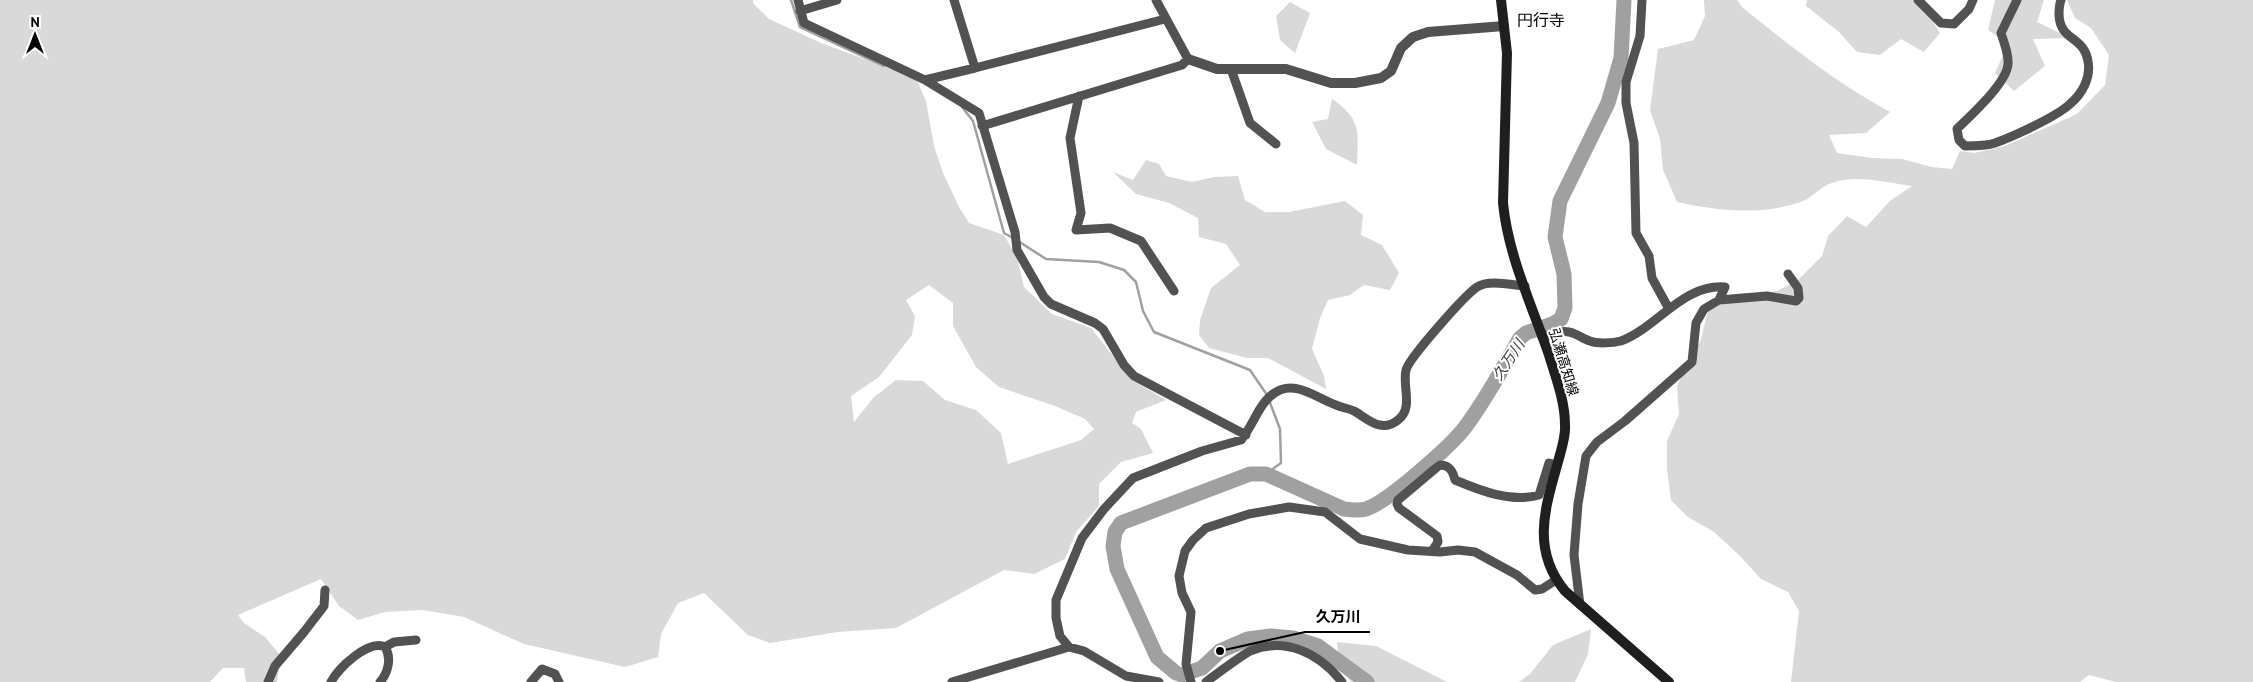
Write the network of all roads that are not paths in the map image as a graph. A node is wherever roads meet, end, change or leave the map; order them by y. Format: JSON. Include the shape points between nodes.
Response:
{"nodes":[{"id":1,"x":798,"y":0,"type":"edge"},
{"id":2,"x":837,"y":0,"type":"edge"},
{"id":3,"x":954,"y":0,"type":"edge"},
{"id":4,"x":1156,"y":0,"type":"edge"},
{"id":5,"x":1501,"y":0,"type":"edge"},
{"id":6,"x":1642,"y":0,"type":"edge"},
{"id":7,"x":1918,"y":0,"type":"edge"},
{"id":8,"x":1973,"y":0,"type":"edge"},
{"id":9,"x":2017,"y":0,"type":"edge"},
{"id":10,"x":2062,"y":0,"type":"edge"},
{"id":11,"x":800,"y":11,"type":"junction"},
{"id":12,"x":1165,"y":20,"type":"junction"},
{"id":13,"x":1504,"y":26,"type":"junction"},
{"id":14,"x":1188,"y":60,"type":"junction"},
{"id":15,"x":975,"y":68,"type":"junction"},
{"id":16,"x":1231,"y":69,"type":"junction"},
{"id":17,"x":926,"y":80,"type":"junction"},
{"id":18,"x":1079,"y":96,"type":"junction"},
{"id":19,"x":982,"y":126,"type":"junction"},
{"id":20,"x":1276,"y":144,"type":"dead end"},
{"id":21,"x":1788,"y":274,"type":"dead end"},
{"id":22,"x":1525,"y":286,"type":"junction"},
{"id":23,"x":1174,"y":291,"type":"dead end"},
{"id":24,"x":1718,"y":300,"type":"junction"},
{"id":25,"x":1669,"y":309,"type":"junction"},
{"id":26,"x":1542,"y":336,"type":"junction"},
{"id":27,"x":1246,"y":435,"type":"junction"},
{"id":28,"x":1557,"y":465,"type":"junction"},
{"id":29,"x":1432,"y":551,"type":"junction"},
{"id":30,"x":1556,"y":580,"type":"junction"},
{"id":31,"x":325,"y":590,"type":"dead end"},
{"id":32,"x":1580,"y":605,"type":"junction"},
{"id":33,"x":416,"y":640,"type":"dead end"},
{"id":34,"x":385,"y":647,"type":"junction"},
{"id":35,"x":1069,"y":647,"type":"junction"},
{"id":36,"x":268,"y":682,"type":"edge"},
{"id":37,"x":331,"y":682,"type":"edge"},
{"id":38,"x":380,"y":682,"type":"edge"},
{"id":39,"x":531,"y":682,"type":"edge"},
{"id":40,"x":559,"y":682,"type":"edge"},
{"id":41,"x":952,"y":682,"type":"edge"},
{"id":42,"x":1160,"y":682,"type":"edge"},
{"id":43,"x":1191,"y":682,"type":"edge"},
{"id":44,"x":1206,"y":682,"type":"edge"},
{"id":45,"x":1342,"y":682,"type":"edge"},
{"id":46,"x":1669,"y":682,"type":"edge"}],
"edges":[{"from":1,"to":11,"type":"street"},
{"from":2,"to":11,"type":"street"},
{"from":3,"to":15,"type":"street"},
{"from":4,"to":12,"type":"street"},
{"from":5,"to":13,"type":"main road","name":"弘瀬高知線"},
{"from":6,"to":25,"type":"street","via":[[1640,36],[1626,82],[1626,103],[1634,143],[1636,232],[1649,256],[1652,278]]},
{"from":7,"to":8,"type":"street","via":[[1941,23],[1954,24]]},
{"from":9,"to":10,"type":"street","via":[[2001,33],[2008,66],[1988,97],[1957,129],[1959,140],[1965,146],[1995,143],[2070,105],[2081,92],[2088,80],[2088,61],[2084,50],[2060,25],[2059,4]]},
{"from":11,"to":17,"type":"street","via":[[804,23]]},
{"from":12,"to":14,"type":"street"},
{"from":12,"to":15,"type":"street"},
{"from":13,"to":16,"type":"street","via":[[1413,36],[1402,48],[1391,71],[1382,78],[1355,83],[1331,82],[1286,69]]},
{"from":13,"to":22,"type":"main road","name":"弘瀬高知線","via":[[1503,203],[1508,235]]},
{"from":14,"to":16,"type":"street","via":[[1217,69]]},
{"from":14,"to":18,"type":"street","via":[[1182,65]]},
{"from":15,"to":17,"type":"street"},
{"from":16,"to":20,"type":"street","via":[[1250,123]]},
{"from":17,"to":19,"type":"street","via":[[979,113]]},
{"from":18,"to":19,"type":"street"},
{"from":18,"to":23,"type":"street","via":[[1070,138],[1081,213],[1076,230],[1110,228],[1141,241]]},
{"from":19,"to":27,"type":"street","via":[[1015,232],[1016,246],[1044,297],[1051,304],[1103,329],[1134,376]]},
{"from":21,"to":24,"type":"street","via":[[1798,288],[1799,298],[1796,301],[1767,296]]},
{"from":22,"to":26,"type":"main road","name":"弘瀬高知線"},
{"from":22,"to":27,"type":"street","via":[[1487,283],[1477,287],[1456,308],[1408,364],[1404,378],[1407,404],[1398,421],[1388,424],[1369,422],[1352,410],[1312,392],[1291,387],[1274,393],[1265,402]]},
{"from":24,"to":25,"type":"street","via":[[1725,286],[1699,290]]},
{"from":24,"to":32,"type":"street","via":[[1704,309],[1696,323],[1692,362],[1597,442],[1586,456],[1574,555]]},
{"from":25,"to":26,"type":"street","via":[[1633,336],[1618,342],[1591,342],[1570,332]]},
{"from":26,"to":28,"type":"main road","name":"弘瀬高知線","via":[[1565,411],[1566,427]]},
{"from":27,"to":35,"type":"street","via":[[1241,440],[1202,451],[1133,478],[1104,509],[1082,538],[1056,600],[1060,636]]},
{"from":28,"to":29,"type":"street","via":[[1549,463],[1540,495],[1531,498],[1495,495],[1455,480],[1453,471],[1440,465],[1397,504],[1437,536],[1438,542]]},
{"from":28,"to":30,"type":"main road","name":"弘瀬高知線","via":[[1543,527],[1547,561]]},
{"from":29,"to":30,"type":"street","via":[[1475,552],[1517,575],[1536,590]]},
{"from":29,"to":43,"type":"street","via":[[1408,550],[1360,539],[1325,512],[1289,506],[1249,514],[1206,528],[1185,551],[1179,576],[1182,593],[1192,612],[1186,664]]},
{"from":30,"to":32,"type":"main road","name":"弘瀬高知線"},
{"from":31,"to":36,"type":"street","via":[[324,606],[275,666]]},
{"from":32,"to":46,"type":"main road","name":"弘瀬高知線"},
{"from":33,"to":34,"type":"street","via":[[394,642]]},
{"from":34,"to":37,"type":"street","via":[[372,646],[359,652]]},
{"from":34,"to":38,"type":"street","via":[[389,662]]},
{"from":35,"to":41,"type":"street"},
{"from":35,"to":42,"type":"street","via":[[1084,651],[1126,676]]},
{"from":39,"to":40,"type":"street","via":[[542,670],[555,674]]},
{"from":44,"to":45,"type":"street","via":[[1250,652],[1273,646],[1299,648],[1319,658]]}]}
